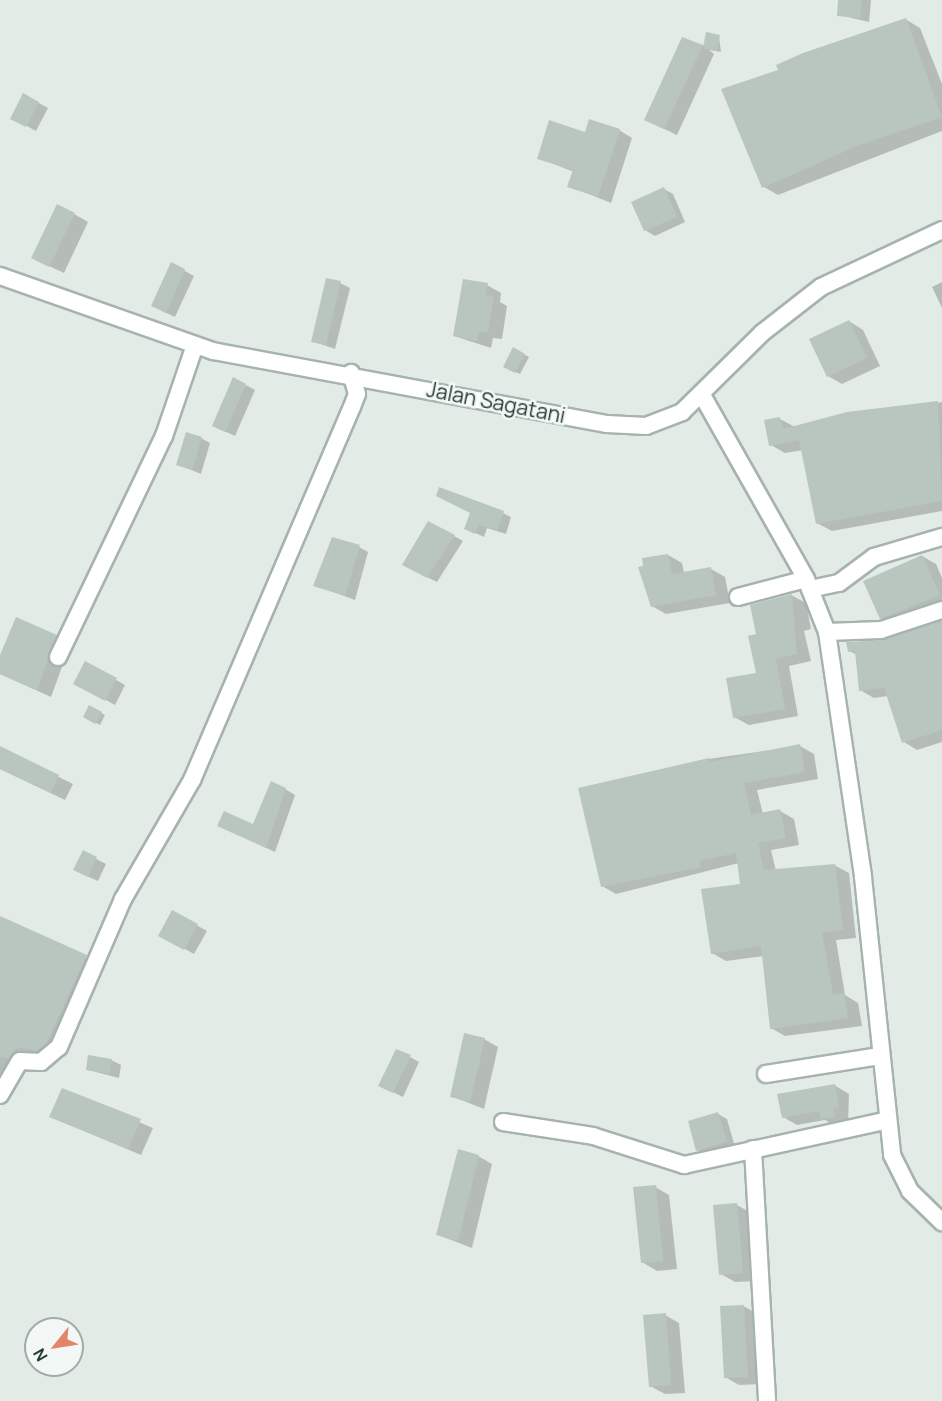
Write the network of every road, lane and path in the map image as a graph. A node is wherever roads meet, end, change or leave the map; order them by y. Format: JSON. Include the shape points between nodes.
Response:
{"nodes":[{"id":1,"x":942,"y":230,"type":"edge"},
{"id":2,"x":0,"y":276,"type":"edge"},
{"id":3,"x":195,"y":345,"type":"junction"},
{"id":4,"x":351,"y":373,"type":"junction"},
{"id":5,"x":702,"y":395,"type":"junction"},
{"id":6,"x":942,"y":537,"type":"edge"},
{"id":7,"x":808,"y":584,"type":"junction"},
{"id":8,"x":738,"y":597,"type":"dead end"},
{"id":9,"x":942,"y":610,"type":"edge"},
{"id":10,"x":827,"y":632,"type":"junction"},
{"id":11,"x":58,"y":657,"type":"dead end"},
{"id":12,"x":880,"y":1056,"type":"junction"},
{"id":13,"x":766,"y":1074,"type":"dead end"},
{"id":14,"x":0,"y":1095,"type":"edge"},
{"id":15,"x":888,"y":1120,"type":"junction"},
{"id":16,"x":503,"y":1122,"type":"dead end"},
{"id":17,"x":753,"y":1149,"type":"junction"},
{"id":18,"x":942,"y":1222,"type":"edge"},
{"id":19,"x":767,"y":1401,"type":"edge"}],
"edges":[{"from":1,"to":5,"type":"street","name":"Jalan Sagatani","via":[[821,287],[762,333]]},
{"from":2,"to":3,"type":"street","name":"Jalan Sagatani"},
{"from":3,"to":4,"type":"street","name":"Jalan Sagatani"},
{"from":3,"to":11,"type":"street","via":[[164,436]]},
{"from":4,"to":5,"type":"street","name":"Jalan Sagatani","via":[[617,425],[646,426],[682,412]]},
{"from":4,"to":14,"type":"street","via":[[357,394],[352,407],[192,780],[123,899],[59,1047],[41,1062],[20,1061]]},
{"from":5,"to":7,"type":"street"},
{"from":6,"to":7,"type":"street","via":[[874,557],[839,583]]},
{"from":7,"to":8,"type":"street"},
{"from":7,"to":10,"type":"street"},
{"from":9,"to":10,"type":"street","via":[[881,630]]},
{"from":10,"to":12,"type":"street","via":[[863,877]]},
{"from":12,"to":13,"type":"street"},
{"from":12,"to":15,"type":"street"},
{"from":15,"to":17,"type":"street"},
{"from":15,"to":18,"type":"street","via":[[892,1155],[910,1191]]},
{"from":16,"to":17,"type":"street","via":[[593,1137],[684,1165]]},
{"from":17,"to":19,"type":"street"}]}
